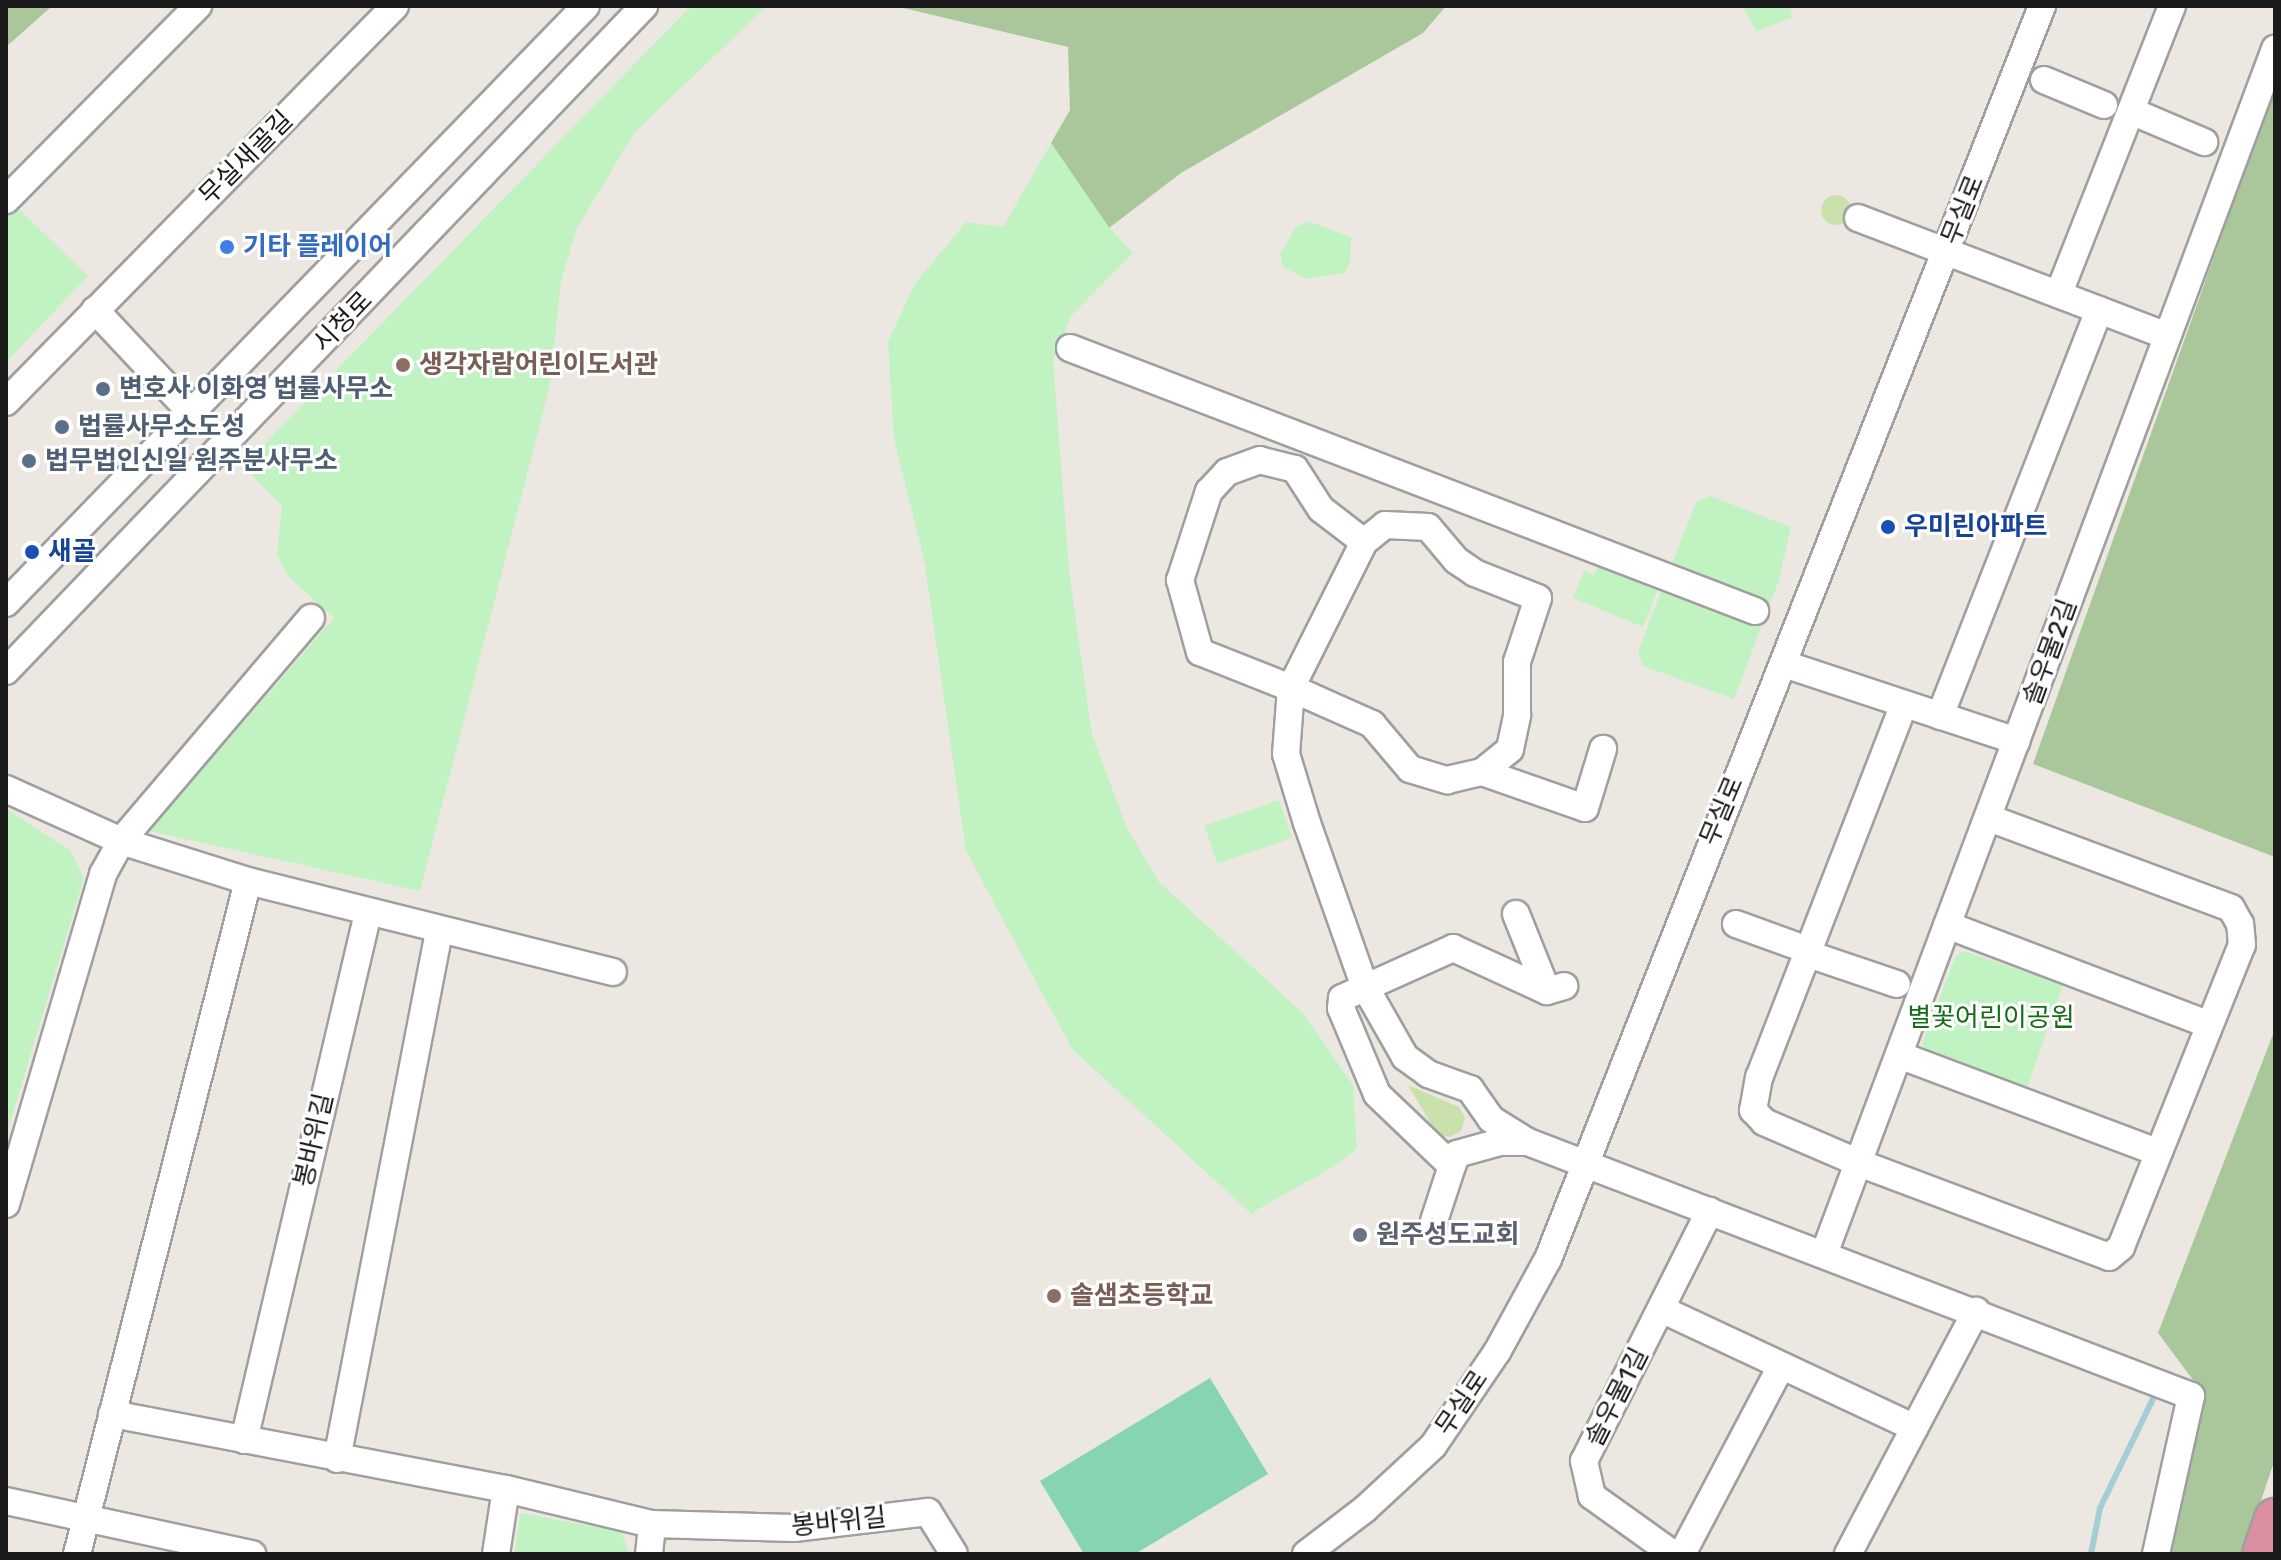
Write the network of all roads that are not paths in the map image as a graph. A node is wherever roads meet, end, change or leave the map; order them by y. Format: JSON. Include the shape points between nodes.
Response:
{"nodes":[{"id":1,"x":198,"y":6,"type":"edge"},
{"id":2,"x":395,"y":6,"type":"edge"},
{"id":3,"x":586,"y":6,"type":"edge"},
{"id":4,"x":644,"y":6,"type":"edge"},
{"id":5,"x":2042,"y":6,"type":"edge"},
{"id":6,"x":2172,"y":6,"type":"edge"},
{"id":7,"x":2275,"y":49,"type":"edge"},
{"id":8,"x":2044,"y":80,"type":"dead end"},
{"id":9,"x":2104,"y":105,"type":"dead end"},
{"id":10,"x":2138,"y":114,"type":"dead end"},
{"id":11,"x":2204,"y":142,"type":"dead end"},
{"id":12,"x":6,"y":200,"type":"edge"},
{"id":13,"x":1858,"y":218,"type":"dead end"},
{"id":14,"x":1947,"y":250,"type":"junction"},
{"id":15,"x":2059,"y":293,"type":"junction"},
{"id":16,"x":95,"y":310,"type":"junction"},
{"id":17,"x":2099,"y":310,"type":"junction"},
{"id":18,"x":2167,"y":336,"type":"junction"},
{"id":19,"x":1070,"y":348,"type":"dead end"},
{"id":20,"x":6,"y":402,"type":"edge"},
{"id":21,"x":190,"y":411,"type":"junction"},
{"id":22,"x":1364,"y":542,"type":"junction"},
{"id":23,"x":6,"y":603,"type":"edge"},
{"id":24,"x":1755,"y":611,"type":"dead end"},
{"id":25,"x":311,"y":618,"type":"dead end"},
{"id":26,"x":1784,"y":664,"type":"junction"},
{"id":27,"x":6,"y":671,"type":"edge"},
{"id":28,"x":1291,"y":688,"type":"junction"},
{"id":29,"x":1904,"y":704,"type":"junction"},
{"id":30,"x":1940,"y":716,"type":"junction"},
{"id":31,"x":2017,"y":741,"type":"junction"},
{"id":32,"x":1603,"y":749,"type":"dead end"},
{"id":33,"x":1482,"y":772,"type":"junction"},
{"id":34,"x":6,"y":789,"type":"edge"},
{"id":35,"x":1989,"y":818,"type":"junction"},
{"id":36,"x":121,"y":841,"type":"junction"},
{"id":37,"x":248,"y":881,"type":"junction"},
{"id":38,"x":368,"y":913,"type":"junction"},
{"id":39,"x":1516,"y":914,"type":"dead end"},
{"id":40,"x":1736,"y":924,"type":"dead end"},
{"id":41,"x":1947,"y":925,"type":"junction"},
{"id":42,"x":439,"y":932,"type":"junction"},
{"id":43,"x":1794,"y":945,"type":"dead end"},
{"id":44,"x":1820,"y":958,"type":"dead end"},
{"id":45,"x":613,"y":972,"type":"dead end"},
{"id":46,"x":1897,"y":984,"type":"dead end"},
{"id":47,"x":1364,"y":985,"type":"junction"},
{"id":48,"x":2208,"y":1024,"type":"junction"},
{"id":49,"x":1899,"y":1055,"type":"junction"},
{"id":50,"x":1528,"y":1142,"type":"junction"},
{"id":51,"x":2157,"y":1152,"type":"junction"},
{"id":52,"x":1586,"y":1161,"type":"junction"},
{"id":53,"x":1859,"y":1163,"type":"junction"},
{"id":54,"x":1452,"y":1166,"type":"junction"},
{"id":55,"x":6,"y":1204,"type":"edge"},
{"id":56,"x":1710,"y":1211,"type":"junction"},
{"id":57,"x":1434,"y":1221,"type":"dead end"},
{"id":58,"x":1824,"y":1254,"type":"junction"},
{"id":59,"x":1661,"y":1309,"type":"junction"},
{"id":60,"x":1976,"y":1311,"type":"junction"},
{"id":61,"x":1781,"y":1366,"type":"junction"},
{"id":62,"x":112,"y":1414,"type":"junction"},
{"id":63,"x":1915,"y":1428,"type":"junction"},
{"id":64,"x":244,"y":1440,"type":"junction"},
{"id":65,"x":337,"y":1459,"type":"junction"},
{"id":66,"x":506,"y":1489,"type":"junction"},
{"id":67,"x":6,"y":1501,"type":"edge"},
{"id":68,"x":84,"y":1518,"type":"junction"},
{"id":69,"x":2275,"y":1519,"type":"edge"},
{"id":70,"x":652,"y":1524,"type":"junction"},
{"id":71,"x":77,"y":1554,"type":"edge"},
{"id":72,"x":252,"y":1554,"type":"edge"},
{"id":73,"x":496,"y":1554,"type":"edge"},
{"id":74,"x":649,"y":1554,"type":"edge"},
{"id":75,"x":954,"y":1554,"type":"edge"},
{"id":76,"x":1306,"y":1554,"type":"edge"},
{"id":77,"x":1673,"y":1554,"type":"edge"},
{"id":78,"x":1682,"y":1554,"type":"edge"},
{"id":79,"x":1848,"y":1554,"type":"edge"},
{"id":80,"x":2156,"y":1554,"type":"edge"},
{"id":81,"x":2263,"y":1554,"type":"edge"}],
"edges":[{"from":1,"to":12,"type":"street"},
{"from":2,"to":16,"type":"street","name":"무실새골길"},
{"from":3,"to":21,"type":"street","name":"시청로"},
{"from":4,"to":27,"type":"street","name":"시청로"},
{"from":5,"to":14,"type":"street","name":"무실로"},
{"from":6,"to":15,"type":"street"},
{"from":7,"to":18,"type":"street","name":"솔우물2길"},
{"from":8,"to":9,"type":"street"},
{"from":10,"to":11,"type":"street"},
{"from":13,"to":14,"type":"street"},
{"from":14,"to":15,"type":"street"},
{"from":14,"to":26,"type":"street","name":"무실로"},
{"from":15,"to":17,"type":"street"},
{"from":16,"to":20,"type":"street","name":"무실새골길"},
{"from":16,"to":21,"type":"street"},
{"from":17,"to":18,"type":"street"},
{"from":17,"to":30,"type":"street"},
{"from":18,"to":31,"type":"street","name":"솔우물2길"},
{"from":19,"to":24,"type":"street"},
{"from":21,"to":23,"type":"street","name":"시청로"},
{"from":22,"to":28,"type":"street"},
{"from":22,"to":28,"type":"street","via":[[1321,509],[1295,469],[1286,465],[1260,460],[1227,472],[1209,491],[1180,580],[1200,652]]},
{"from":22,"to":33,"type":"street","via":[[1385,525],[1428,527],[1475,573],[1538,598],[1517,662],[1515,734],[1499,761]]},
{"from":25,"to":36,"type":"street"},
{"from":26,"to":29,"type":"street"},
{"from":26,"to":52,"type":"street","name":"무실로","via":[[1703,856]]},
{"from":28,"to":33,"type":"street","via":[[1372,724],[1397,757],[1427,776],[1447,780]]},
{"from":28,"to":47,"type":"street","via":[[1286,754]]},
{"from":29,"to":30,"type":"street"},
{"from":29,"to":53,"type":"street","via":[[1759,1077],[1753,1110],[1764,1122]]},
{"from":30,"to":31,"type":"street"},
{"from":31,"to":35,"type":"street","name":"솔우물2길"},
{"from":32,"to":33,"type":"street","via":[[1585,808]]},
{"from":34,"to":36,"type":"street"},
{"from":35,"to":41,"type":"street","name":"솔우물2길"},
{"from":35,"to":48,"type":"street","via":[[2231,908],[2240,924],[2242,945]]},
{"from":36,"to":37,"type":"street"},
{"from":36,"to":55,"type":"street","via":[[103,874]]},
{"from":37,"to":38,"type":"street"},
{"from":37,"to":62,"type":"street"},
{"from":38,"to":42,"type":"street"},
{"from":38,"to":64,"type":"street","name":"봉바위길"},
{"from":39,"to":47,"type":"street","via":[[1555,988],[1453,948]]},
{"from":40,"to":43,"type":"street"},
{"from":41,"to":48,"type":"street"},
{"from":41,"to":49,"type":"street","name":"솔우물2길"},
{"from":42,"to":45,"type":"street"},
{"from":42,"to":65,"type":"street"},
{"from":44,"to":46,"type":"street"},
{"from":47,"to":50,"type":"street","via":[[1405,1057],[1428,1074],[1470,1089],[1491,1119]]},
{"from":47,"to":54,"type":"street","via":[[1344,993],[1341,1008],[1377,1094]]},
{"from":48,"to":51,"type":"street"},
{"from":49,"to":51,"type":"street"},
{"from":49,"to":53,"type":"street","name":"솔우물2길"},
{"from":50,"to":52,"type":"street"},
{"from":50,"to":54,"type":"street","via":[[1500,1142],[1457,1154]]},
{"from":51,"to":53,"type":"street","via":[[2121,1247],[2109,1257]]},
{"from":52,"to":56,"type":"street"},
{"from":52,"to":76,"type":"street","name":"무실로","via":[[1548,1259],[1497,1352],[1433,1446]]},
{"from":53,"to":58,"type":"street","name":"솔우물2길"},
{"from":54,"to":57,"type":"street"},
{"from":56,"to":58,"type":"street"},
{"from":56,"to":59,"type":"street","name":"솔우물1길"},
{"from":58,"to":60,"type":"street"},
{"from":59,"to":61,"type":"street"},
{"from":59,"to":77,"type":"street","name":"솔우물1길","via":[[1583,1472],[1592,1496]]},
{"from":60,"to":63,"type":"street"},
{"from":60,"to":80,"type":"street","via":[[2191,1396]]},
{"from":61,"to":63,"type":"street"},
{"from":61,"to":78,"type":"street"},
{"from":62,"to":64,"type":"street"},
{"from":62,"to":68,"type":"street"},
{"from":63,"to":79,"type":"street"},
{"from":64,"to":65,"type":"street","name":"봉바위길"},
{"from":65,"to":66,"type":"street","name":"봉바위길"},
{"from":66,"to":70,"type":"street","name":"봉바위길"},
{"from":66,"to":73,"type":"street"},
{"from":67,"to":68,"type":"street"},
{"from":68,"to":71,"type":"street"},
{"from":68,"to":72,"type":"street"},
{"from":69,"to":81,"type":"highway"},
{"from":70,"to":74,"type":"street"},
{"from":70,"to":75,"type":"street","name":"봉바위길","via":[[794,1528],[928,1512]]}]}
